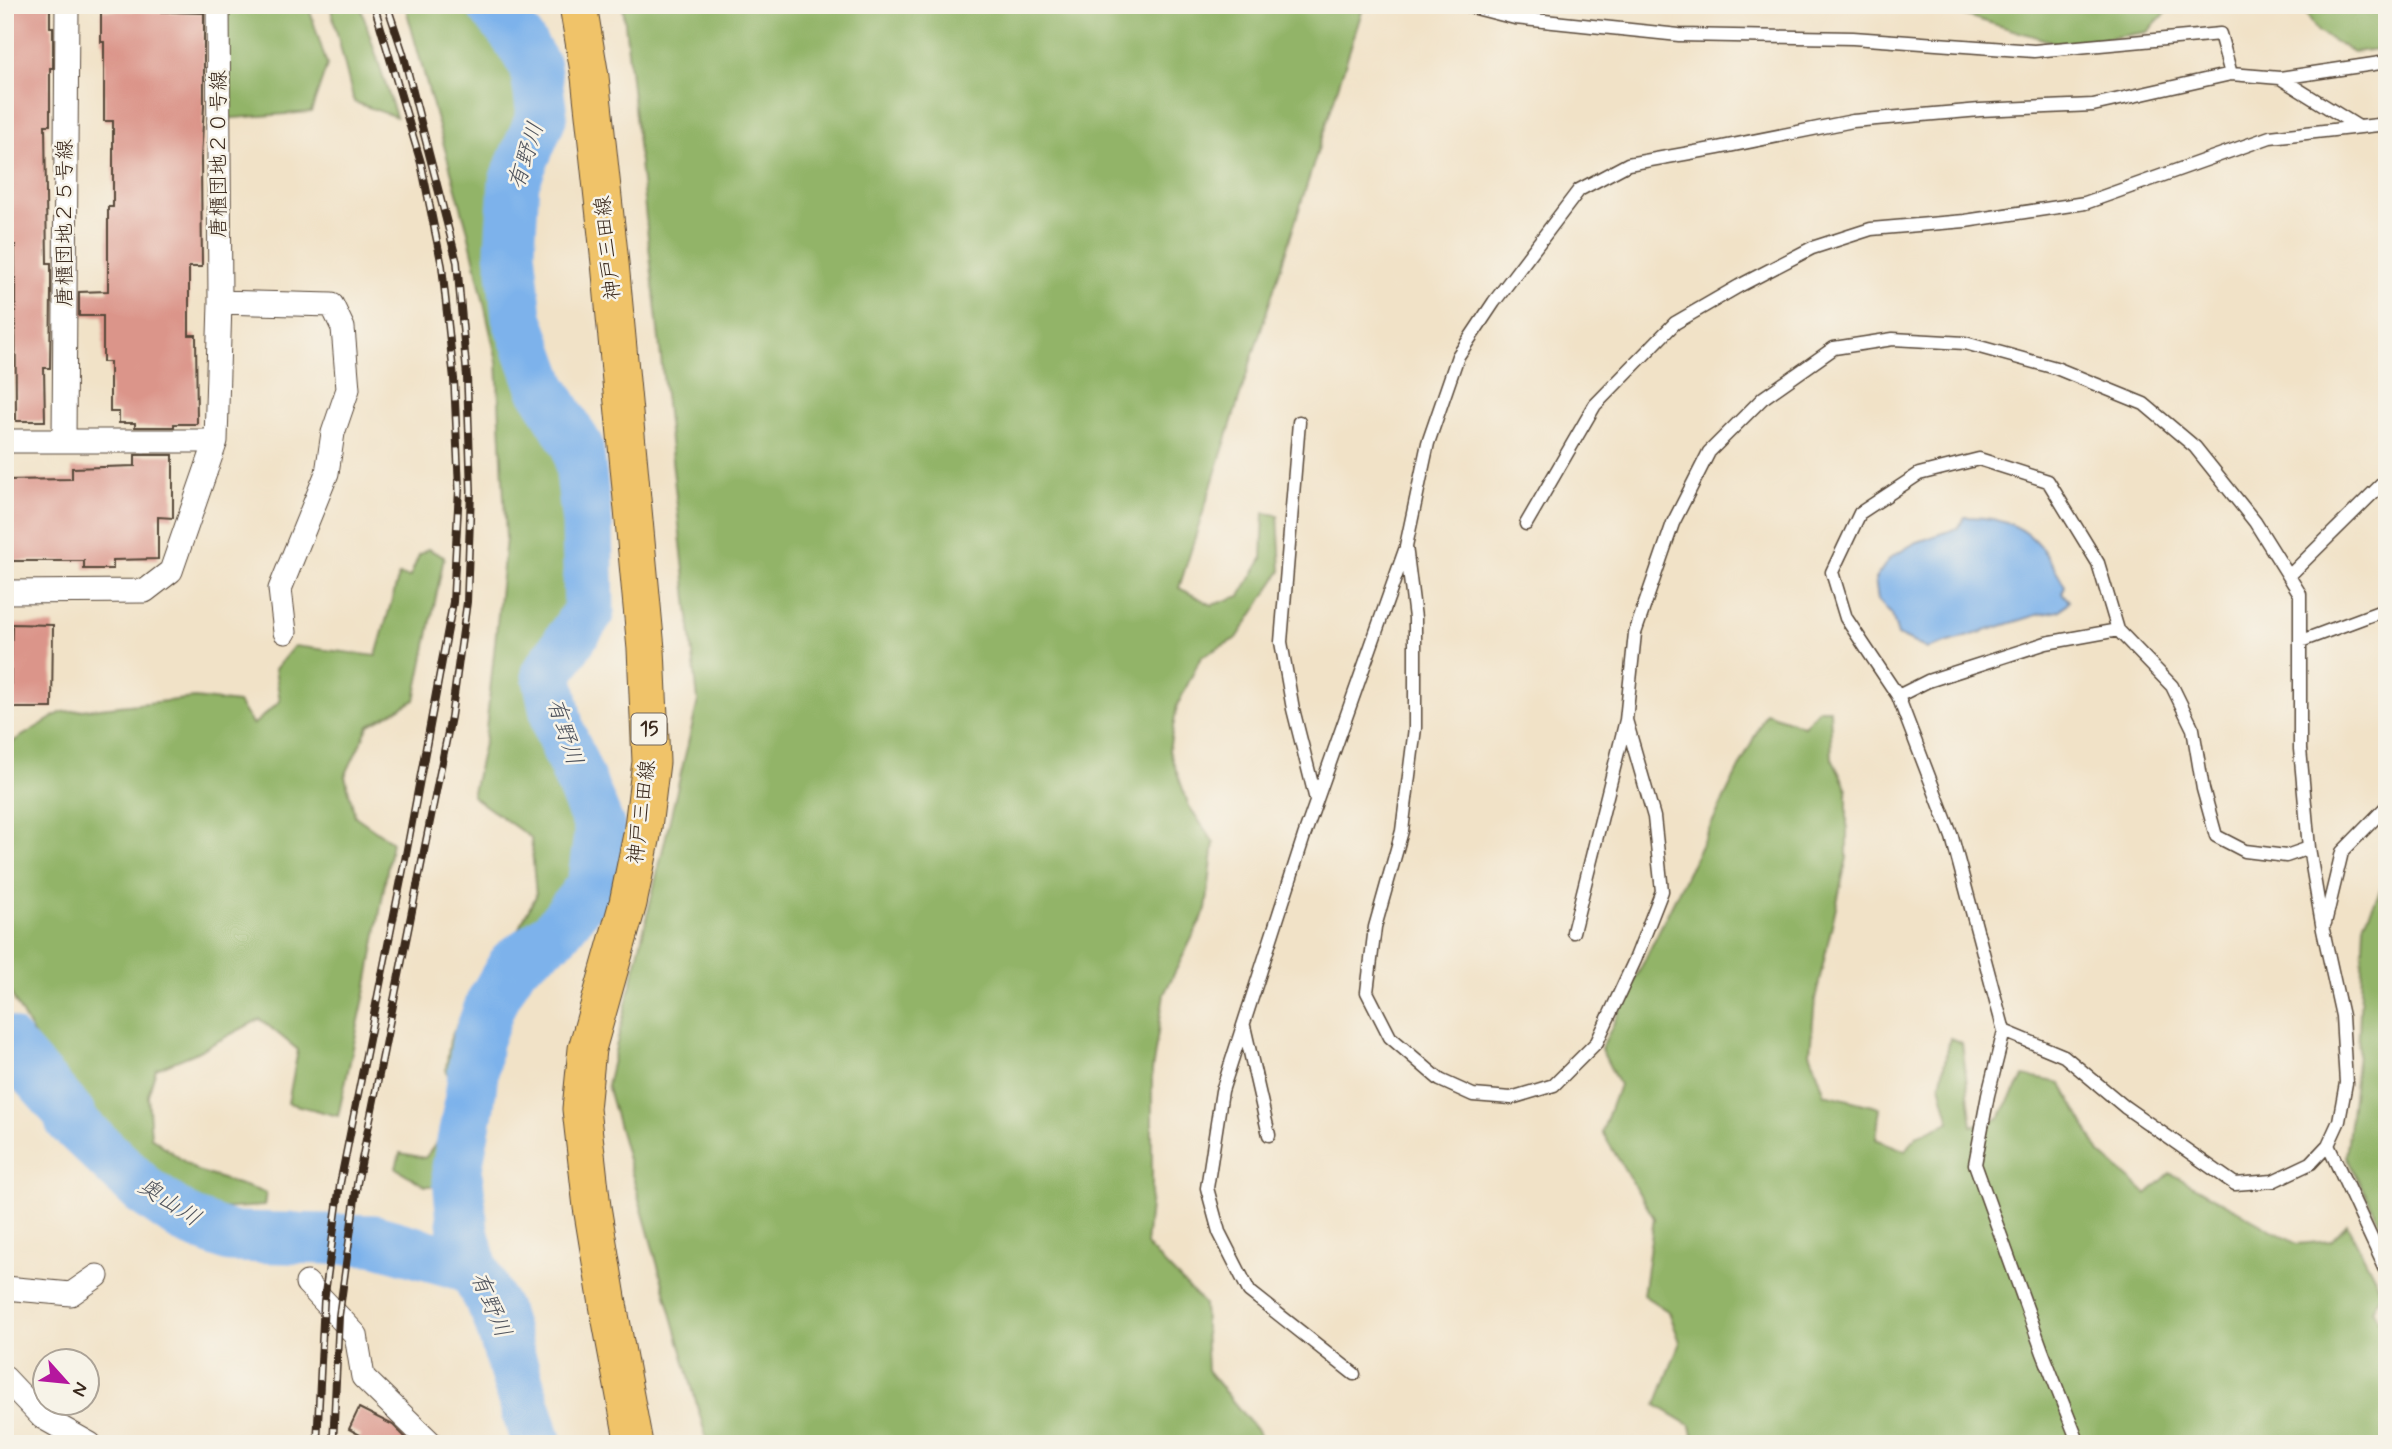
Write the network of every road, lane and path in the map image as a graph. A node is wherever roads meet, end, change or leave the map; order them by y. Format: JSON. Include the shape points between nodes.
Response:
{"nodes":[{"id":1,"x":66,"y":5,"type":"edge"},
{"id":2,"x":218,"y":5,"type":"edge"},
{"id":3,"x":578,"y":5,"type":"edge"},
{"id":4,"x":1464,"y":5,"type":"edge"},
{"id":5,"x":2387,"y":62,"type":"edge"},
{"id":6,"x":2231,"y":74,"type":"junction"},
{"id":7,"x":2280,"y":78,"type":"junction"},
{"id":8,"x":2387,"y":124,"type":"edge"},
{"id":9,"x":2359,"y":127,"type":"junction"},
{"id":10,"x":220,"y":302,"type":"junction"},
{"id":11,"x":1299,"y":422,"type":"dead end"},
{"id":12,"x":5,"y":441,"type":"edge"},
{"id":13,"x":64,"y":441,"type":"junction"},
{"id":14,"x":216,"y":441,"type":"junction"},
{"id":15,"x":2387,"y":479,"type":"edge"},
{"id":16,"x":1527,"y":524,"type":"dead end"},
{"id":17,"x":1406,"y":546,"type":"junction"},
{"id":18,"x":2289,"y":576,"type":"junction"},
{"id":19,"x":5,"y":592,"type":"edge"},
{"id":20,"x":2387,"y":609,"type":"edge"},
{"id":21,"x":2118,"y":630,"type":"junction"},
{"id":22,"x":285,"y":632,"type":"dead end"},
{"id":23,"x":2301,"y":641,"type":"junction"},
{"id":24,"x":1898,"y":696,"type":"junction"},
{"id":25,"x":1626,"y":720,"type":"junction"},
{"id":26,"x":1316,"y":801,"type":"junction"},
{"id":27,"x":2387,"y":806,"type":"edge"},
{"id":28,"x":2309,"y":848,"type":"junction"},
{"id":29,"x":2323,"y":930,"type":"junction"},
{"id":30,"x":1573,"y":932,"type":"dead end"},
{"id":31,"x":1244,"y":1023,"type":"junction"},
{"id":32,"x":2004,"y":1031,"type":"junction"},
{"id":33,"x":1269,"y":1135,"type":"dead end"},
{"id":34,"x":2328,"y":1145,"type":"junction"},
{"id":35,"x":2387,"y":1272,"type":"edge"},
{"id":36,"x":97,"y":1276,"type":"dead end"},
{"id":37,"x":307,"y":1283,"type":"dead end"},
{"id":38,"x":5,"y":1288,"type":"edge"},
{"id":39,"x":1354,"y":1374,"type":"dead end"},
{"id":40,"x":5,"y":1378,"type":"edge"},
{"id":41,"x":90,"y":1444,"type":"edge"},
{"id":42,"x":432,"y":1444,"type":"edge"},
{"id":43,"x":634,"y":1444,"type":"edge"},
{"id":44,"x":2079,"y":1444,"type":"edge"}],
"edges":[{"from":1,"to":13,"type":"street","name":"唐櫃団地２５号線"},
{"from":2,"to":10,"type":"street","name":"唐櫃団地２０号線"},
{"from":3,"to":43,"type":"main road","name":"神戸三田線","number":"15","via":[[606,223],[646,649],[651,762],[628,902],[587,1049],[581,1109],[608,1310]]},
{"from":4,"to":6,"type":"lane","via":[[1515,18],[1679,35],[1853,38],[2034,51],[2220,34]]},
{"from":5,"to":7,"type":"lane"},
{"from":6,"to":7,"type":"lane"},
{"from":6,"to":17,"type":"lane","via":[[2093,105],[1853,121],[1628,164],[1579,190],[1458,356],[1428,443]]},
{"from":7,"to":9,"type":"lane"},
{"from":8,"to":9,"type":"lane"},
{"from":9,"to":16,"type":"lane","via":[[2270,137],[2085,203],[1965,222],[1871,229],[1812,248],[1675,323],[1595,405]]},
{"from":10,"to":14,"type":"street","name":"唐櫃団地２０号線"},
{"from":10,"to":22,"type":"street","via":[[332,305],[343,328],[348,389],[332,433],[327,473],[280,589]]},
{"from":11,"to":26,"type":"lane","via":[[1281,642]]},
{"from":12,"to":13,"type":"street"},
{"from":13,"to":14,"type":"street"},
{"from":14,"to":19,"type":"street","name":"唐櫃団地２０号線","via":[[171,571],[145,591]]},
{"from":15,"to":18,"type":"lane"},
{"from":17,"to":25,"type":"lane","via":[[1415,618],[1415,728],[1402,831],[1375,927],[1367,992],[1390,1037],[1440,1080],[1473,1095],[1511,1098],[1554,1085],[1597,1042],[1662,891],[1654,817]]},
{"from":17,"to":26,"type":"lane"},
{"from":18,"to":23,"type":"lane","via":[[2300,594]]},
{"from":18,"to":25,"type":"lane","via":[[2255,522],[2195,447],[2144,404],[2056,368],[1965,343],[1894,339],[1834,348],[1763,398],[1709,452],[1673,523],[1635,633]]},
{"from":20,"to":23,"type":"lane"},
{"from":21,"to":24,"type":"lane","via":[[2046,643],[1928,681]]},
{"from":21,"to":24,"type":"lane","via":[[2098,563],[2048,481],[1979,459],[1919,474],[1860,513],[1832,572],[1846,618]]},
{"from":21,"to":28,"type":"lane","via":[[2172,686],[2193,729],[2216,836],[2245,850],[2286,856]]},
{"from":23,"to":28,"type":"lane","via":[[2300,749]]},
{"from":24,"to":32,"type":"lane","via":[[1952,837]]},
{"from":25,"to":30,"type":"lane"},
{"from":26,"to":31,"type":"lane"},
{"from":27,"to":29,"type":"lane","via":[[2342,852]]},
{"from":28,"to":29,"type":"lane"},
{"from":29,"to":34,"type":"lane","via":[[2342,1016],[2346,1083],[2339,1121]]},
{"from":31,"to":33,"type":"lane"},
{"from":31,"to":39,"type":"lane","via":[[1222,1091],[1207,1188],[1219,1232],[1249,1291]]},
{"from":32,"to":34,"type":"lane","via":[[2064,1056],[2126,1107],[2235,1184],[2273,1181],[2311,1164]]},
{"from":32,"to":44,"type":"lane","via":[[1975,1164]]},
{"from":34,"to":35,"type":"lane"},
{"from":36,"to":38,"type":"street","via":[[71,1294]]},
{"from":37,"to":42,"type":"street","via":[[356,1335],[363,1377]]},
{"from":40,"to":41,"type":"street","via":[[43,1417]]}]}
